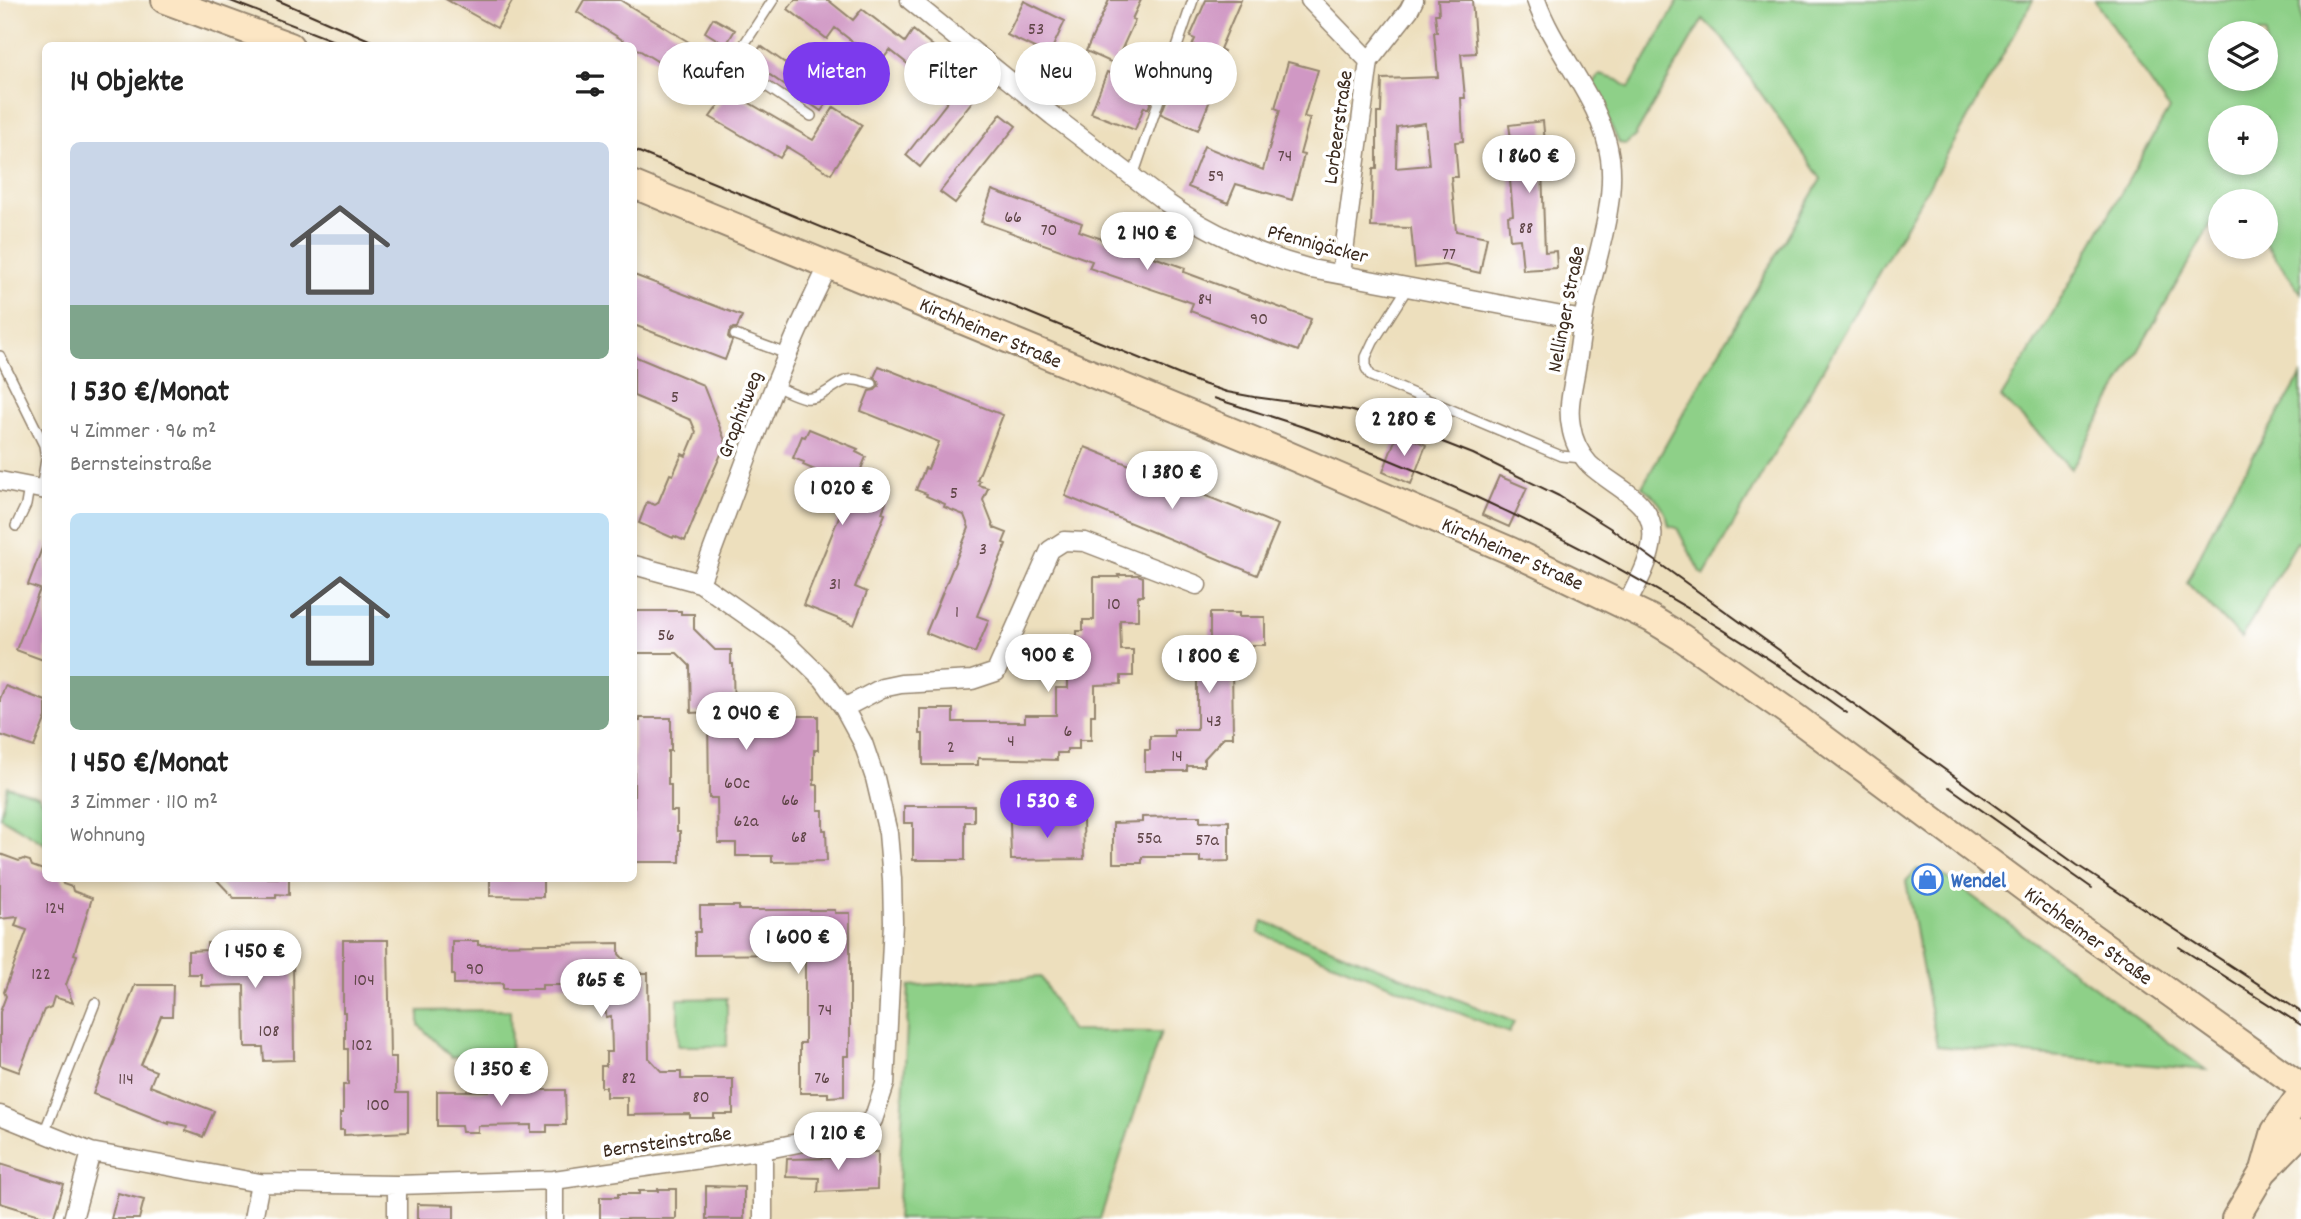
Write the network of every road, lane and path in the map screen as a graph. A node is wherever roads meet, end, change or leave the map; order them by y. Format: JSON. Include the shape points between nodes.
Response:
{"nodes":[{"id":1,"x":165,"y":0,"type":"edge"},
{"id":2,"x":773,"y":0,"type":"edge"},
{"id":3,"x":910,"y":0,"type":"edge"},
{"id":4,"x":1193,"y":0,"type":"edge"},
{"id":5,"x":1310,"y":0,"type":"edge"},
{"id":6,"x":1414,"y":0,"type":"edge"},
{"id":7,"x":1536,"y":0,"type":"edge"},
{"id":8,"x":279,"y":42,"type":"edge"},
{"id":9,"x":1369,"y":61,"type":"junction"},
{"id":10,"x":811,"y":116,"type":"dead end"},
{"id":11,"x":1133,"y":176,"type":"junction"},
{"id":12,"x":637,"y":187,"type":"edge"},
{"id":13,"x":829,"y":265,"type":"junction"},
{"id":14,"x":1342,"y":274,"type":"junction"},
{"id":15,"x":1408,"y":287,"type":"junction"},
{"id":16,"x":1583,"y":320,"type":"junction"},
{"id":17,"x":735,"y":335,"type":"dead end"},
{"id":18,"x":787,"y":354,"type":"junction"},
{"id":19,"x":0,"y":356,"type":"edge"},
{"id":20,"x":872,"y":384,"type":"dead end"},
{"id":21,"x":774,"y":386,"type":"junction"},
{"id":22,"x":42,"y":441,"type":"edge"},
{"id":23,"x":1584,"y":458,"type":"junction"},
{"id":24,"x":0,"y":481,"type":"edge"},
{"id":25,"x":39,"y":489,"type":"edge"},
{"id":26,"x":16,"y":526,"type":"dead end"},
{"id":27,"x":637,"y":566,"type":"edge"},
{"id":28,"x":700,"y":583,"type":"junction"},
{"id":29,"x":1197,"y":585,"type":"dead end"},
{"id":30,"x":1626,"y":606,"type":"junction"},
{"id":31,"x":844,"y":708,"type":"junction"},
{"id":32,"x":96,"y":1003,"type":"dead end"},
{"id":33,"x":2301,"y":1087,"type":"edge"},
{"id":34,"x":2301,"y":1094,"type":"edge"},
{"id":35,"x":0,"y":1115,"type":"edge"},
{"id":36,"x":44,"y":1133,"type":"junction"},
{"id":37,"x":2301,"y":1133,"type":"edge"},
{"id":38,"x":764,"y":1150,"type":"junction"},
{"id":39,"x":91,"y":1152,"type":"junction"},
{"id":40,"x":2301,"y":1153,"type":"edge"},
{"id":41,"x":2263,"y":1172,"type":"junction"},
{"id":42,"x":554,"y":1180,"type":"junction"},
{"id":43,"x":260,"y":1183,"type":"junction"},
{"id":44,"x":397,"y":1185,"type":"junction"},
{"id":45,"x":73,"y":1219,"type":"edge"},
{"id":46,"x":253,"y":1219,"type":"edge"},
{"id":47,"x":397,"y":1219,"type":"edge"},
{"id":48,"x":554,"y":1219,"type":"edge"},
{"id":49,"x":763,"y":1219,"type":"edge"},
{"id":50,"x":2235,"y":1219,"type":"edge"}],
"edges":[{"from":1,"to":8,"type":"main road"},
{"from":2,"to":10,"type":"lane","via":[[732,63]]},
{"from":3,"to":11,"type":"street","name":"Pfennigäcker"},
{"from":4,"to":11,"type":"lane"},
{"from":5,"to":9,"type":"street"},
{"from":6,"to":9,"type":"street","name":"Lorbeerstraße"},
{"from":7,"to":16,"type":"street","name":"Nellinger Straße","via":[[1596,113],[1610,160],[1601,241]]},
{"from":9,"to":14,"type":"street","name":"Lorbeerstraße"},
{"from":11,"to":14,"type":"street","name":"Pfennigäcker","via":[[1182,214],[1231,240],[1287,262]]},
{"from":12,"to":13,"type":"main road","name":"Kirchheimer Straße"},
{"from":13,"to":18,"type":"street","name":"Graphitweg"},
{"from":13,"to":30,"type":"main road","name":"Kirchheimer Straße","via":[[1279,451]]},
{"from":14,"to":15,"type":"street","name":"Pfennigäcker"},
{"from":15,"to":16,"type":"street","name":"Pfennigäcker"},
{"from":15,"to":23,"type":"lane","via":[[1368,352],[1370,376],[1561,456]]},
{"from":16,"to":23,"type":"street","name":"Nellinger Straße","via":[[1569,413]]},
{"from":17,"to":18,"type":"lane"},
{"from":18,"to":21,"type":"street","name":"Graphitweg"},
{"from":19,"to":22,"type":"lane"},
{"from":20,"to":21,"type":"lane","via":[[846,380],[823,394],[804,398]]},
{"from":21,"to":28,"type":"street","name":"Graphitweg"},
{"from":23,"to":30,"type":"street","name":"Nellinger Straße","via":[[1638,502],[1652,524],[1649,556]]},
{"from":24,"to":25,"type":"street"},
{"from":25,"to":26,"type":"lane"},
{"from":27,"to":28,"type":"street","name":"Bernsteinstraße"},
{"from":28,"to":31,"type":"street","name":"Bernsteinstraße","via":[[787,644],[823,679]]},
{"from":29,"to":31,"type":"street","via":[[1085,542],[1064,541],[1050,551],[996,672],[972,680],[882,688]]},
{"from":30,"to":33,"type":"main road","name":"Kirchheimer Straße","via":[[1681,637],[1787,711]]},
{"from":31,"to":38,"type":"street","name":"Bernsteinstraße","via":[[863,743],[888,833],[893,922],[885,1084],[873,1120],[838,1135]]},
{"from":32,"to":36,"type":"lane"},
{"from":34,"to":41,"type":"main road","via":[[2275,1131]]},
{"from":35,"to":36,"type":"street","name":"Bernsteinstraße"},
{"from":36,"to":39,"type":"street","name":"Bernsteinstraße"},
{"from":37,"to":41,"type":"main road"},
{"from":38,"to":42,"type":"street","name":"Bernsteinstraße"},
{"from":38,"to":49,"type":"street"},
{"from":39,"to":43,"type":"street","name":"Bernsteinstraße"},
{"from":39,"to":45,"type":"street"},
{"from":40,"to":41,"type":"main road"},
{"from":41,"to":50,"type":"main road"},
{"from":42,"to":44,"type":"street","name":"Bernsteinstraße"},
{"from":42,"to":48,"type":"street"},
{"from":43,"to":44,"type":"street","name":"Bernsteinstraße"},
{"from":43,"to":46,"type":"street"},
{"from":44,"to":47,"type":"street"}]}
